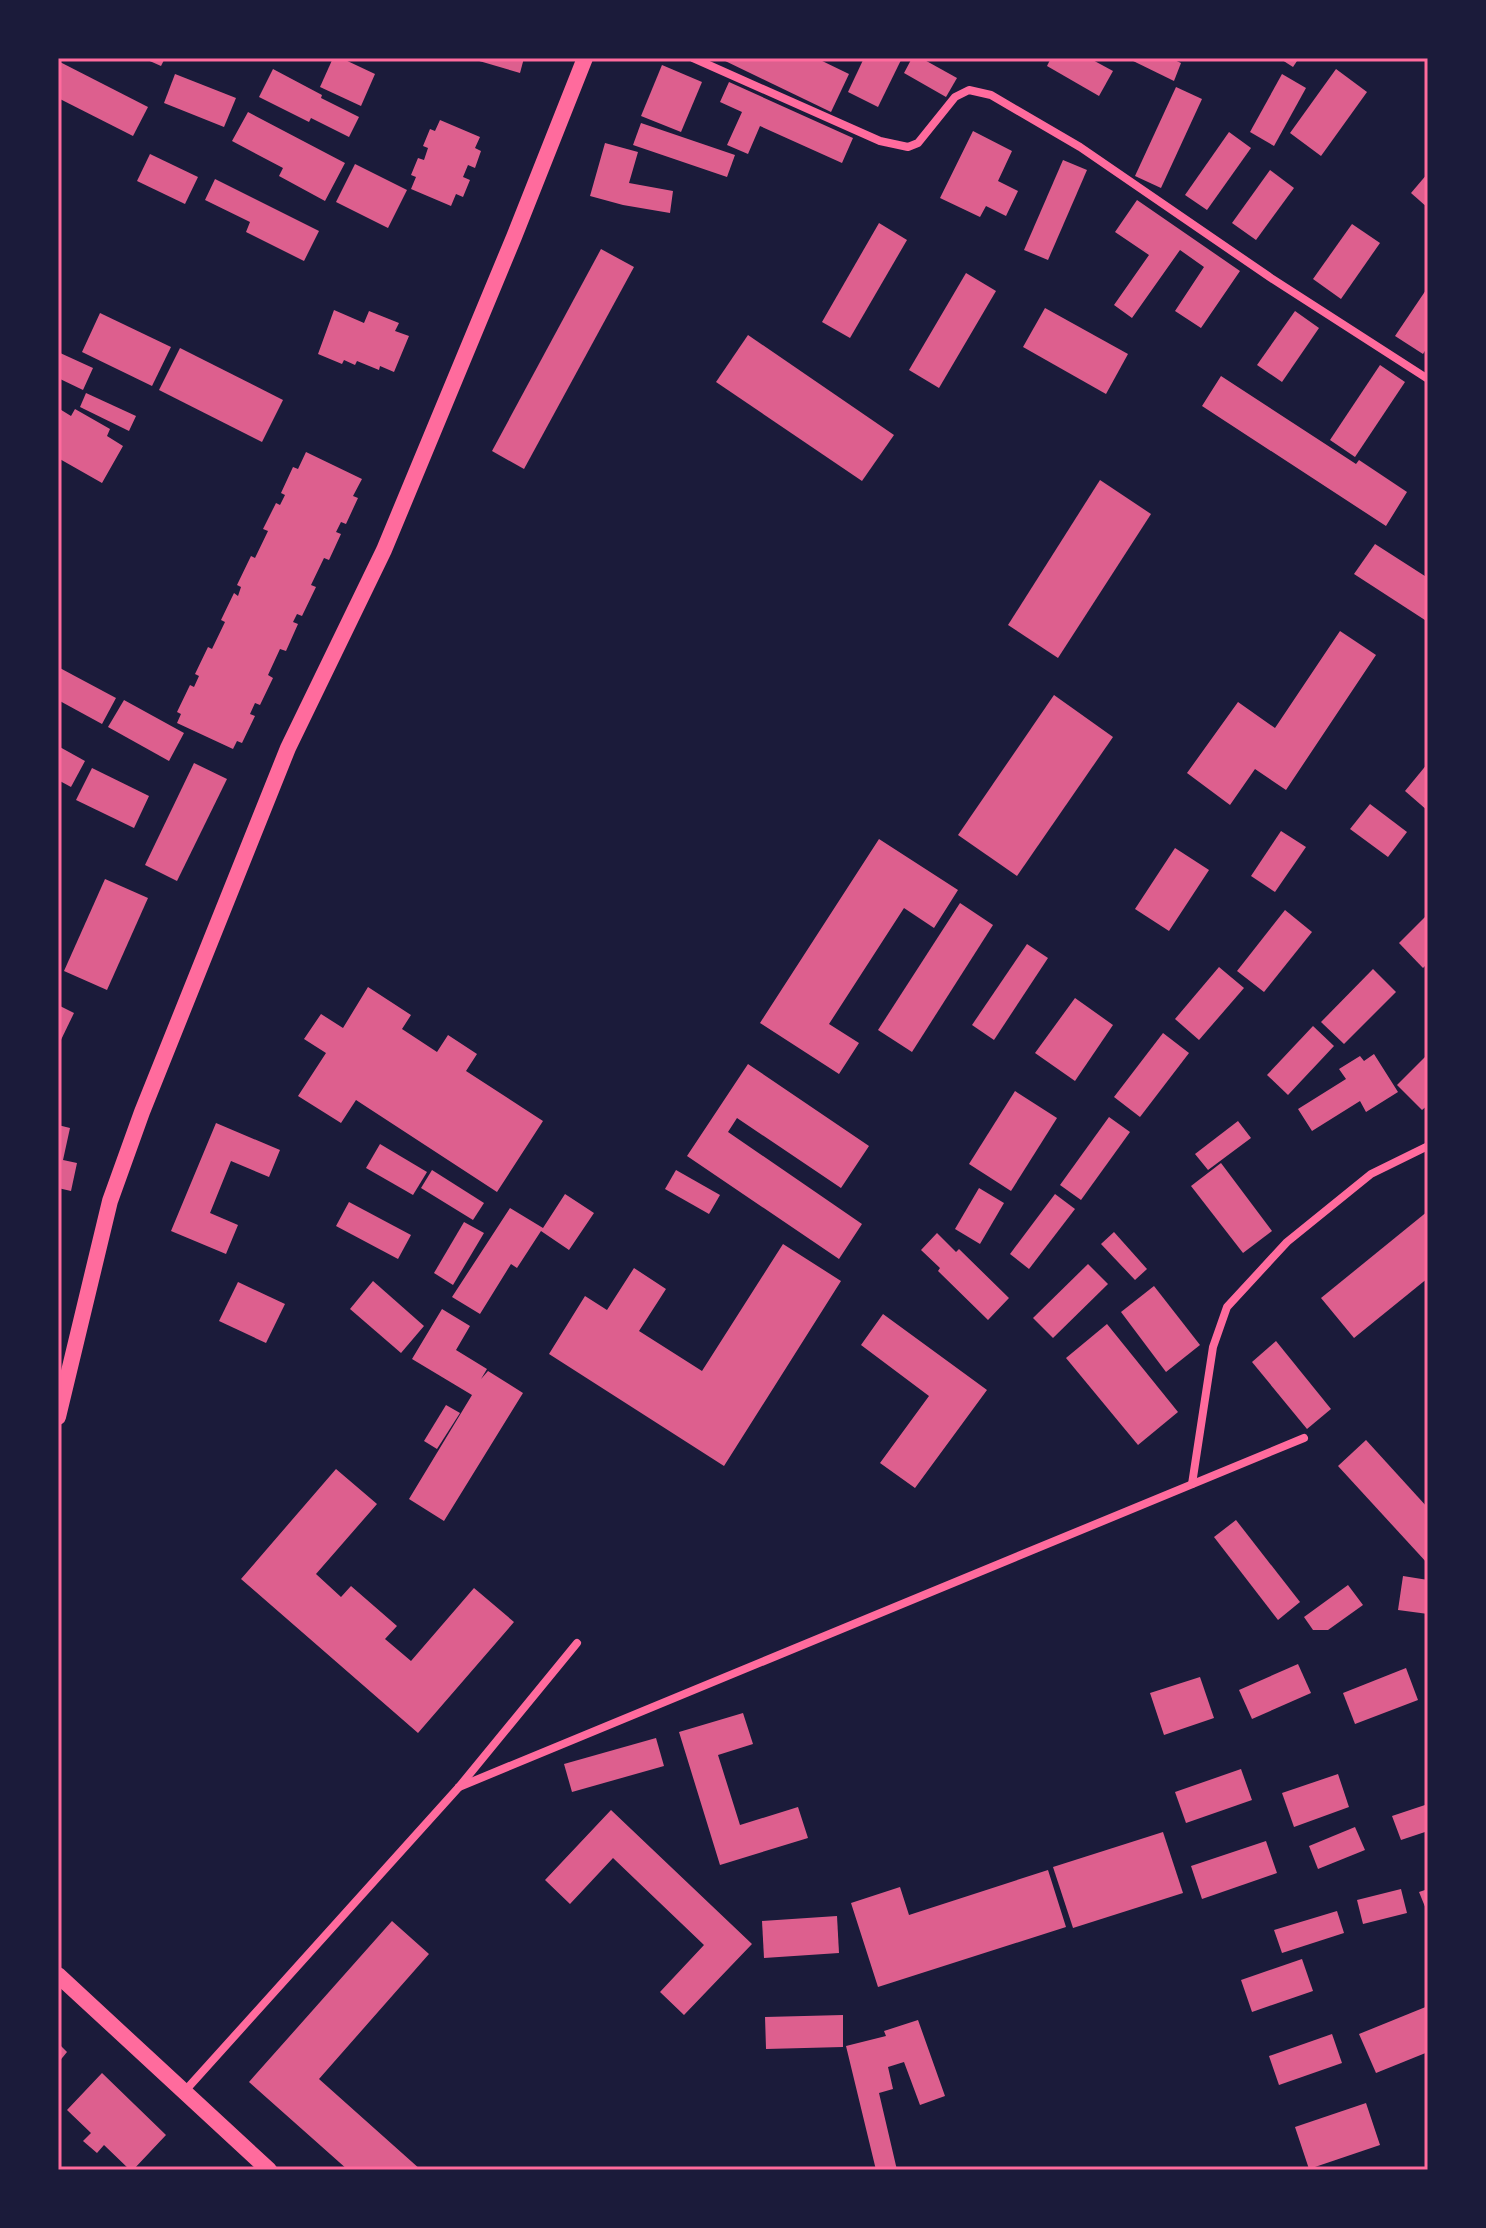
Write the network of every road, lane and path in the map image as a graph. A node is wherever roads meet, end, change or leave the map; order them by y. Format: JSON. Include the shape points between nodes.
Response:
{"nodes":[{"id":1,"x":585,"y":58,"type":"edge"},
{"id":2,"x":693,"y":58,"type":"edge"},
{"id":3,"x":1428,"y":379,"type":"edge"},
{"id":4,"x":1428,"y":1146,"type":"edge"},
{"id":5,"x":58,"y":1417,"type":"edge"},
{"id":6,"x":1304,"y":1438,"type":"dead end"},
{"id":7,"x":1192,"y":1484,"type":"junction"},
{"id":8,"x":577,"y":1643,"type":"dead end"},
{"id":9,"x":459,"y":1787,"type":"junction"},
{"id":10,"x":58,"y":1975,"type":"edge"},
{"id":11,"x":184,"y":2092,"type":"junction"},
{"id":12,"x":269,"y":2170,"type":"edge"}],
"edges":[{"from":1,"to":5,"type":"main road","via":[[384,550],[288,748],[142,1112],[110,1201]]},
{"from":2,"to":3,"type":"street","via":[[880,141],[908,147],[918,143],[955,97],[969,90],[991,95],[1080,147]]},
{"from":4,"to":7,"type":"street","via":[[1371,1174],[1287,1242],[1227,1307],[1213,1347]]},
{"from":6,"to":7,"type":"street"},
{"from":7,"to":9,"type":"street"},
{"from":8,"to":9,"type":"street"},
{"from":9,"to":11,"type":"street"},
{"from":10,"to":11,"type":"main road"},
{"from":11,"to":12,"type":"main road"}]}
